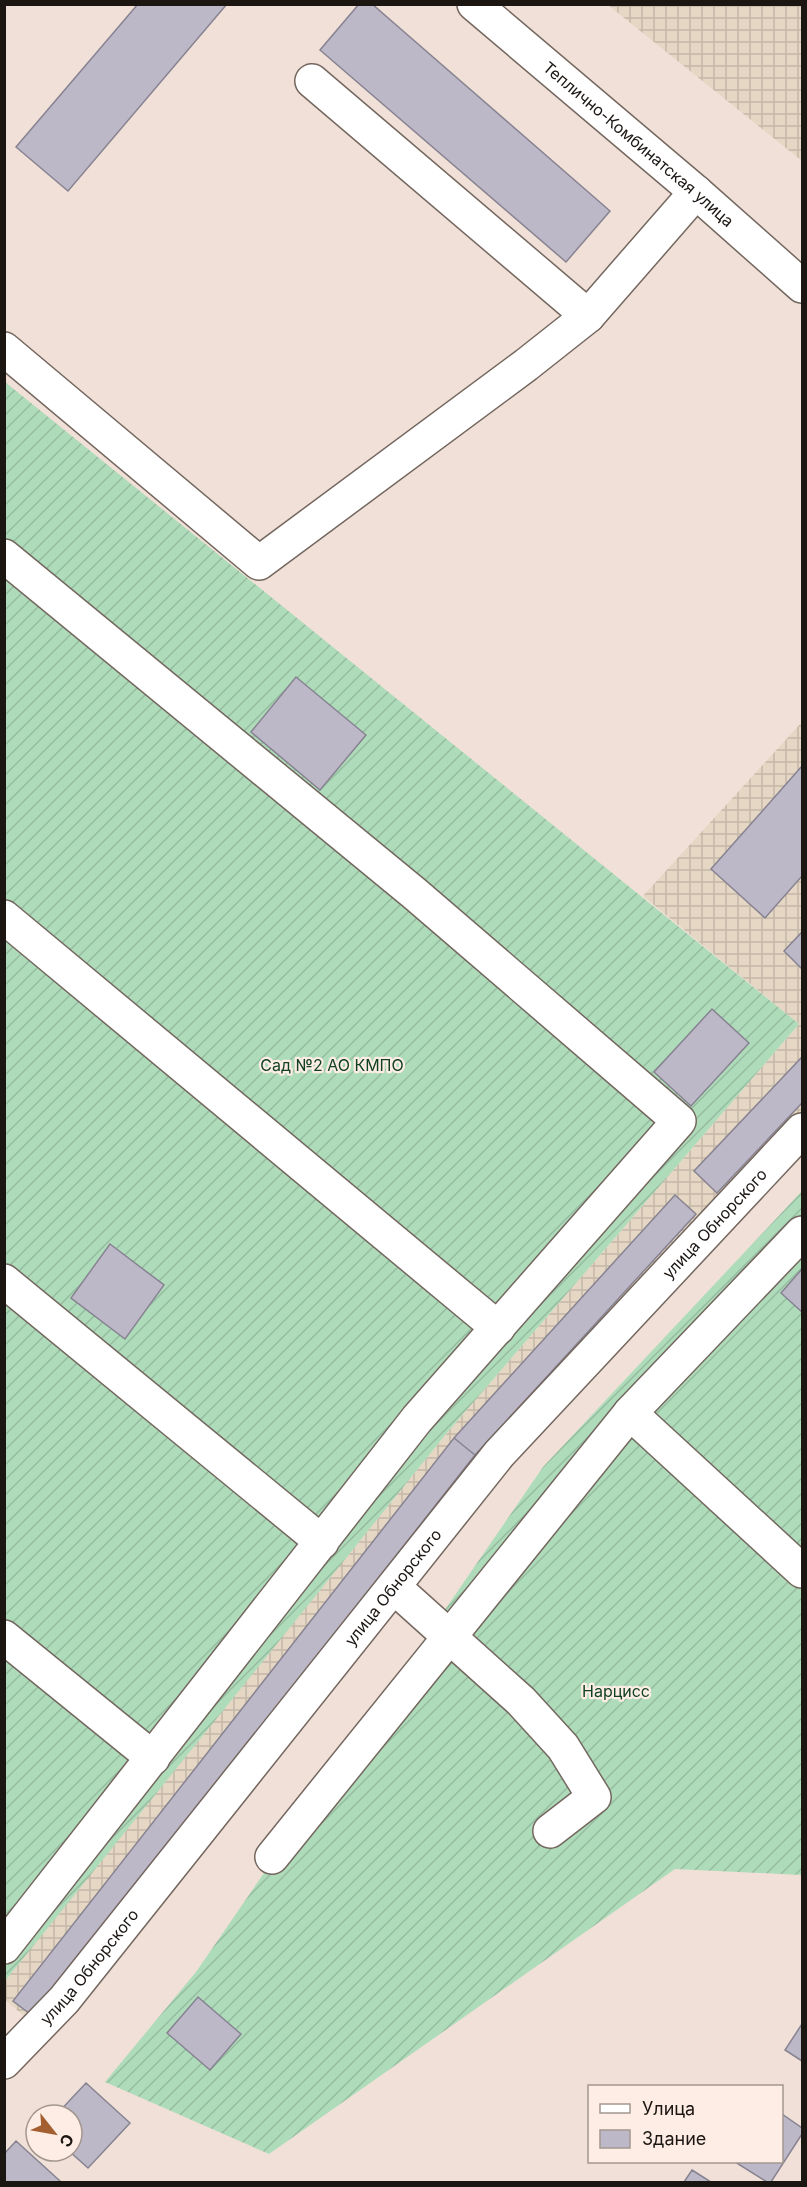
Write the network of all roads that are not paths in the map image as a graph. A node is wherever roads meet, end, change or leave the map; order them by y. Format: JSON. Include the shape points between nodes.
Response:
{"nodes":[{"id":1,"x":474,"y":4,"type":"edge"},
{"id":2,"x":312,"y":81,"type":"dead end"},
{"id":3,"x":696,"y":192,"type":"junction"},
{"id":4,"x":802,"y":286,"type":"edge"},
{"id":5,"x":588,"y":316,"type":"junction"},
{"id":6,"x":4,"y":349,"type":"edge"},
{"id":7,"x":4,"y":556,"type":"edge"},
{"id":8,"x":4,"y":917,"type":"edge"},
{"id":9,"x":802,"y":1130,"type":"edge"},
{"id":10,"x":802,"y":1233,"type":"edge"},
{"id":11,"x":4,"y":1281,"type":"edge"},
{"id":12,"x":498,"y":1328,"type":"junction"},
{"id":13,"x":630,"y":1413,"type":"junction"},
{"id":14,"x":322,"y":1542,"type":"junction"},
{"id":15,"x":802,"y":1571,"type":"edge"},
{"id":16,"x":394,"y":1587,"type":"junction"},
{"id":17,"x":4,"y":1636,"type":"edge"},
{"id":18,"x":450,"y":1637,"type":"junction"},
{"id":19,"x":153,"y":1758,"type":"junction"},
{"id":20,"x":550,"y":1830,"type":"dead end"},
{"id":21,"x":273,"y":1857,"type":"dead end"},
{"id":22,"x":4,"y":1947,"type":"edge"},
{"id":23,"x":4,"y":2062,"type":"edge"}],
"edges":[{"from":1,"to":3,"type":"street","name":"Теплично-Комбинатская улица"},
{"from":2,"to":5,"type":"street"},
{"from":3,"to":4,"type":"street","name":"Теплично-Комбинатская улица"},
{"from":3,"to":5,"type":"street"},
{"from":5,"to":6,"type":"street","via":[[259,563]]},
{"from":7,"to":12,"type":"street","via":[[414,893],[679,1121]]},
{"from":8,"to":12,"type":"street"},
{"from":9,"to":16,"type":"street","name":"улица Обнорского","via":[[499,1454]]},
{"from":10,"to":13,"type":"street"},
{"from":11,"to":14,"type":"street"},
{"from":12,"to":14,"type":"street","via":[[417,1419]]},
{"from":13,"to":15,"type":"street"},
{"from":13,"to":18,"type":"street"},
{"from":14,"to":19,"type":"street"},
{"from":16,"to":18,"type":"street"},
{"from":16,"to":23,"type":"street","name":"улица Обнорского","via":[[64,2000]]},
{"from":17,"to":19,"type":"street"},
{"from":18,"to":20,"type":"street","via":[[522,1701],[562,1747],[594,1797]]},
{"from":18,"to":21,"type":"street"},
{"from":19,"to":22,"type":"street"}]}
